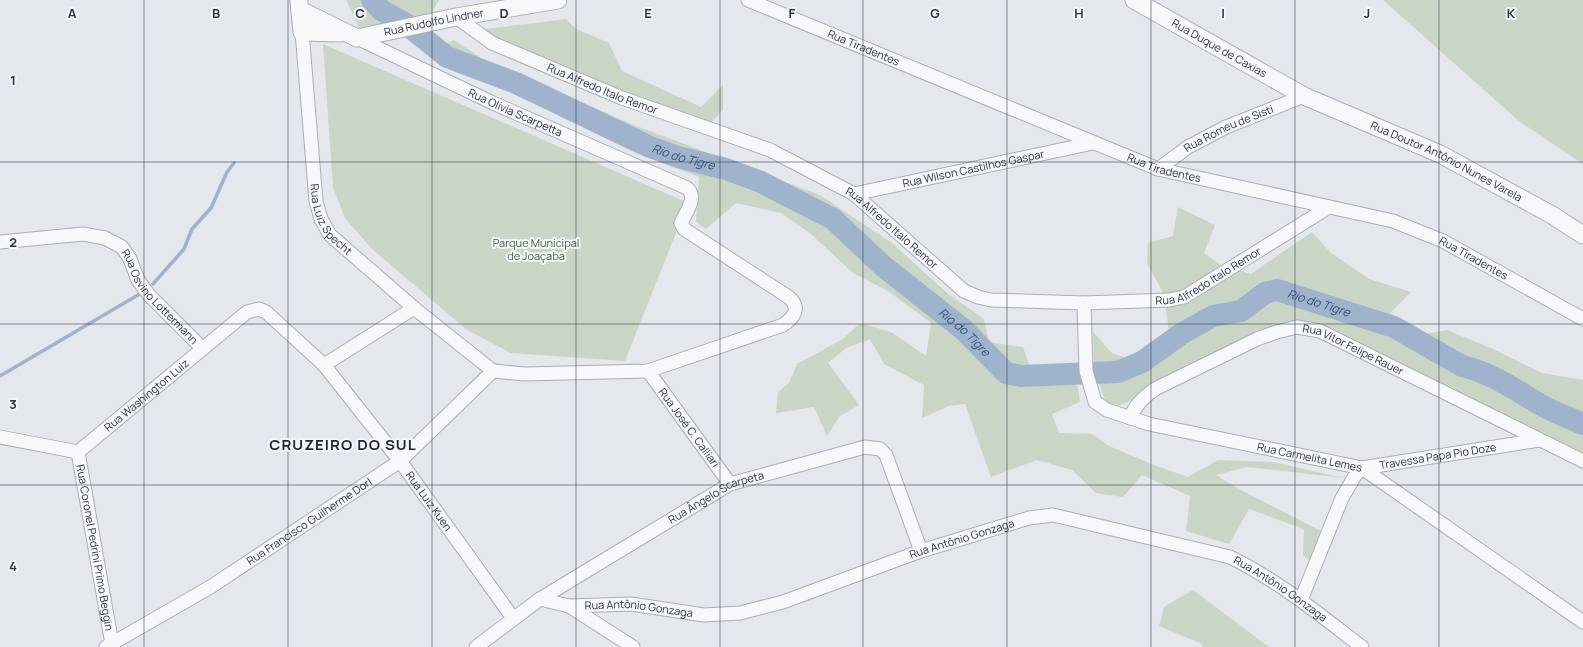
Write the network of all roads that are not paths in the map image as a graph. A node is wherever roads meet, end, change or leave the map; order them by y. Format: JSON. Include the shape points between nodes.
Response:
{"nodes":[{"id":1,"x":558,"y":0,"type":"edge"},
{"id":2,"x":748,"y":0,"type":"edge"},
{"id":3,"x":1134,"y":0,"type":"edge"},
{"id":4,"x":299,"y":5,"type":"edge"},
{"id":5,"x":456,"y":17,"type":"junction"},
{"id":6,"x":302,"y":32,"type":"junction"},
{"id":7,"x":351,"y":36,"type":"junction"},
{"id":8,"x":1304,"y":96,"type":"junction"},
{"id":9,"x":1093,"y":143,"type":"junction"},
{"id":10,"x":1158,"y":169,"type":"junction"},
{"id":11,"x":854,"y":194,"type":"junction"},
{"id":12,"x":1329,"y":207,"type":"junction"},
{"id":13,"x":1583,"y":236,"type":"edge"},
{"id":14,"x":0,"y":242,"type":"edge"},
{"id":15,"x":1084,"y":303,"type":"junction"},
{"id":16,"x":414,"y":308,"type":"junction"},
{"id":17,"x":252,"y":310,"type":"joint"},
{"id":18,"x":1583,"y":318,"type":"edge"},
{"id":19,"x":203,"y":349,"type":"junction"},
{"id":20,"x":324,"y":365,"type":"junction"},
{"id":21,"x":493,"y":371,"type":"junction"},
{"id":22,"x":648,"y":371,"type":"junction"},
{"id":23,"x":1130,"y":418,"type":"junction"},
{"id":24,"x":0,"y":437,"type":"edge"},
{"id":25,"x":1539,"y":440,"type":"junction"},
{"id":26,"x":78,"y":452,"type":"junction"},
{"id":27,"x":1583,"y":461,"type":"edge"},
{"id":28,"x":400,"y":462,"type":"junction"},
{"id":29,"x":1362,"y":468,"type":"junction"},
{"id":30,"x":730,"y":484,"type":"junction"},
{"id":31,"x":921,"y":551,"type":"junction"},
{"id":32,"x":540,"y":599,"type":"junction"},
{"id":33,"x":1301,"y":600,"type":"junction"},
{"id":34,"x":569,"y":606,"type":"junction"},
{"id":35,"x":513,"y":618,"type":"junction"},
{"id":36,"x":1583,"y":622,"type":"edge"},
{"id":37,"x":109,"y":645,"type":"edge"},
{"id":38,"x":476,"y":647,"type":"edge"},
{"id":39,"x":633,"y":647,"type":"edge"},
{"id":40,"x":1362,"y":647,"type":"edge"}],
"edges":[{"from":1,"to":5,"type":"street","name":"Rua Rudolfo Lindner"},
{"from":2,"to":9,"type":"street","name":"Rua Tiradentes"},
{"from":3,"to":8,"type":"street","name":"Rua Duque de Caxias"},
{"from":4,"to":6,"type":"street","name":"Rua Luiz Specht"},
{"from":4,"to":7,"type":"street","name":"Rua Olívia Scarpetta"},
{"from":5,"to":7,"type":"street","name":"Rua Rudolfo Lindner","via":[[376,34]]},
{"from":5,"to":11,"type":"street","name":"Rua Alfredo Italo Remor","via":[[492,43],[622,98],[770,150]]},
{"from":6,"to":7,"type":"street","name":"Rua Olívia Scarpetta"},
{"from":6,"to":16,"type":"street","name":"Rua Luiz Specht","via":[[316,201],[321,219],[330,235]]},
{"from":7,"to":22,"type":"street","name":"Rua Olívia Scarpetta","via":[[493,104],[687,188],[691,191],[692,197],[681,223],[684,229],[794,303],[794,315],[782,326]]},
{"from":8,"to":10,"type":"street","name":"Rua Romeu de Sisti","via":[[1226,127],[1188,147]]},
{"from":8,"to":13,"type":"street","name":"Rua Doutor Antônio Nunes Varela","via":[[1440,154],[1552,215]]},
{"from":9,"to":10,"type":"street","name":"Rua Tiradentes"},
{"from":9,"to":11,"type":"street","name":"Rua Wilson Castilhos Gaspar"},
{"from":10,"to":12,"type":"street","name":"Rua Tiradentes"},
{"from":11,"to":15,"type":"street","name":"Rua Alfredo Italo Remor","via":[[964,291],[991,300]]},
{"from":12,"to":15,"type":"street","name":"Rua Alfredo Italo Remor","via":[[1184,297],[1169,300]]},
{"from":12,"to":18,"type":"street","name":"Rua Tiradentes","via":[[1392,221],[1443,241]]},
{"from":14,"to":19,"type":"street","name":"Rua Osvino Lottermann","via":[[83,234],[105,238],[122,247],[138,280],[149,294]]},
{"from":15,"to":23,"type":"street","name":"Rua Carmelita Lemes","via":[[1086,370],[1096,402],[1107,410]]},
{"from":16,"to":20,"type":"street"},
{"from":16,"to":21,"type":"street","name":"Rua Luiz Specht"},
{"from":17,"to":19,"type":"street","name":"Rua Washington Luiz"},
{"from":17,"to":20,"type":"street","name":"Rua Luiz Kuen","via":[[266,312]]},
{"from":19,"to":26,"type":"street","name":"Rua Washington Luiz"},
{"from":20,"to":28,"type":"street","name":"Rua Luiz Kuen"},
{"from":21,"to":22,"type":"street","via":[[525,374]]},
{"from":21,"to":28,"type":"street","name":"Rua Francisco Guilherme Dorl"},
{"from":22,"to":30,"type":"street","name":"Rua José C. Calliari"},
{"from":23,"to":25,"type":"street","name":"Rua Vitor Felipe Rauer","via":[[1141,399],[1155,389],[1257,339],[1297,327],[1320,331]]},
{"from":23,"to":29,"type":"street","name":"Rua Carmelita Lemes"},
{"from":24,"to":26,"type":"street"},
{"from":25,"to":27,"type":"street","name":"Rua Vitor Felipe Rauer"},
{"from":25,"to":29,"type":"street","name":"Travessa Papa Pio Doze"},
{"from":26,"to":37,"type":"street","name":"Rua Coronel Pedrini Primo Beggin"},
{"from":28,"to":35,"type":"street","name":"Rua Luiz Kuen"},
{"from":28,"to":37,"type":"street","name":"Rua Francisco Guilherme Dorl","via":[[212,586]]},
{"from":29,"to":33,"type":"street","via":[[1342,498]]},
{"from":29,"to":36,"type":"street","name":"Rua Carmelita Lemes"},
{"from":30,"to":31,"type":"street","name":"Rua Ângelo Scarpeta","via":[[865,447],[880,449],[886,455]]},
{"from":30,"to":32,"type":"street","name":"Rua Ângelo Scarpeta"},
{"from":31,"to":33,"type":"street","name":"Rua Antônio Gonzaga","via":[[1029,518],[1053,515],[1230,558],[1256,570]]},
{"from":31,"to":34,"type":"street","name":"Rua Antônio Gonzaga","via":[[783,602],[740,613],[704,615],[631,604]]},
{"from":32,"to":34,"type":"street","name":"Rua Antônio Gonzaga"},
{"from":32,"to":35,"type":"street","name":"Rua Ângelo Scarpeta"},
{"from":33,"to":40,"type":"street","name":"Rua Antônio Gonzaga"},
{"from":34,"to":39,"type":"street"},
{"from":35,"to":38,"type":"street","name":"Rua Ângelo Scarpeta"}]}
